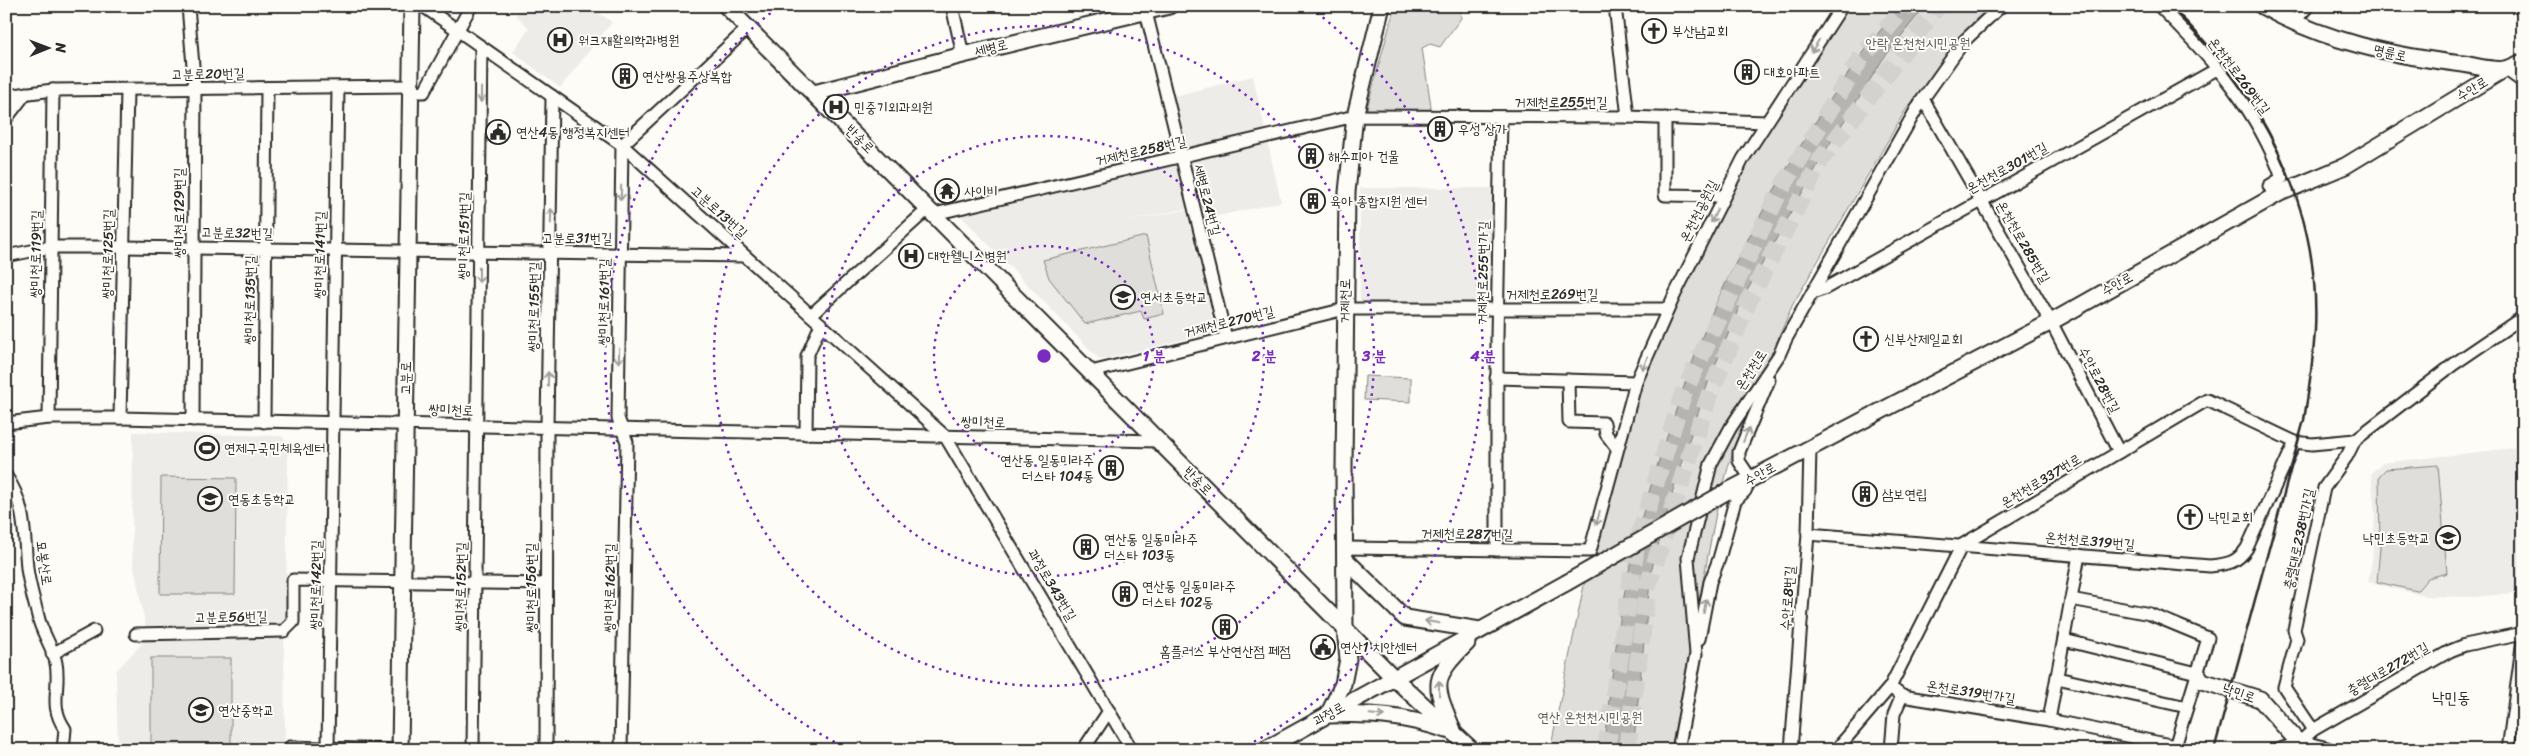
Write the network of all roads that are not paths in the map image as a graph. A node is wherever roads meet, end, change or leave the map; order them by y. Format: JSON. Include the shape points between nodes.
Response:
{"nodes":[{"id":1,"x":188,"y":6,"type":"edge"},
{"id":2,"x":412,"y":6,"type":"edge"},
{"id":3,"x":423,"y":6,"type":"edge"},
{"id":4,"x":471,"y":6,"type":"edge"},
{"id":5,"x":726,"y":6,"type":"edge"},
{"id":6,"x":952,"y":6,"type":"edge"},
{"id":7,"x":1169,"y":6,"type":"edge"},
{"id":8,"x":1382,"y":6,"type":"edge"},
{"id":9,"x":1615,"y":6,"type":"edge"},
{"id":10,"x":1842,"y":6,"type":"edge"},
{"id":11,"x":1987,"y":6,"type":"edge"},
{"id":12,"x":2001,"y":6,"type":"edge"},
{"id":13,"x":2159,"y":6,"type":"edge"},
{"id":14,"x":2262,"y":6,"type":"edge"},
{"id":15,"x":2308,"y":6,"type":"edge"},
{"id":16,"x":1146,"y":12,"type":"junction"},
{"id":17,"x":2294,"y":22,"type":"junction"},
{"id":18,"x":748,"y":28,"type":"junction"},
{"id":19,"x":458,"y":31,"type":"junction"},
{"id":20,"x":1964,"y":41,"type":"junction"},
{"id":21,"x":481,"y":47,"type":"junction"},
{"id":22,"x":963,"y":55,"type":"junction"},
{"id":23,"x":2523,"y":62,"type":"edge"},
{"id":24,"x":2218,"y":69,"type":"junction"},
{"id":25,"x":2505,"y":69,"type":"junction"},
{"id":26,"x":2523,"y":82,"type":"edge"},
{"id":27,"x":338,"y":88,"type":"junction"},
{"id":28,"x":267,"y":89,"type":"junction"},
{"id":29,"x":411,"y":89,"type":"junction"},
{"id":30,"x":53,"y":90,"type":"junction"},
{"id":31,"x":127,"y":90,"type":"junction"},
{"id":32,"x":195,"y":90,"type":"junction"},
{"id":33,"x":26,"y":93,"type":"junction"},
{"id":34,"x":814,"y":93,"type":"junction"},
{"id":35,"x":6,"y":96,"type":"edge"},
{"id":36,"x":552,"y":96,"type":"junction"},
{"id":37,"x":1923,"y":99,"type":"junction"},
{"id":38,"x":1355,"y":116,"type":"junction"},
{"id":39,"x":1501,"y":117,"type":"junction"},
{"id":40,"x":1628,"y":117,"type":"junction"},
{"id":41,"x":6,"y":118,"type":"edge"},
{"id":42,"x":1665,"y":118,"type":"junction"},
{"id":43,"x":1766,"y":122,"type":"junction"},
{"id":44,"x":622,"y":145,"type":"junction"},
{"id":45,"x":1181,"y":157,"type":"junction"},
{"id":46,"x":1724,"y":196,"type":"junction"},
{"id":47,"x":2275,"y":196,"type":"junction"},
{"id":48,"x":1981,"y":200,"type":"junction"},
{"id":49,"x":931,"y":211,"type":"junction"},
{"id":50,"x":51,"y":247,"type":"junction"},
{"id":51,"x":123,"y":247,"type":"junction"},
{"id":52,"x":194,"y":247,"type":"junction"},
{"id":53,"x":266,"y":249,"type":"junction"},
{"id":54,"x":335,"y":249,"type":"junction"},
{"id":55,"x":408,"y":251,"type":"junction"},
{"id":56,"x":479,"y":252,"type":"junction"},
{"id":57,"x":550,"y":253,"type":"junction"},
{"id":58,"x":620,"y":254,"type":"junction"},
{"id":59,"x":6,"y":256,"type":"edge"},
{"id":60,"x":745,"y":256,"type":"junction"},
{"id":61,"x":1812,"y":293,"type":"junction"},
{"id":62,"x":1498,"y":309,"type":"junction"},
{"id":63,"x":1668,"y":309,"type":"junction"},
{"id":64,"x":1345,"y":310,"type":"junction"},
{"id":65,"x":811,"y":315,"type":"junction"},
{"id":66,"x":2521,"y":321,"type":"edge"},
{"id":67,"x":2051,"y":322,"type":"junction"},
{"id":68,"x":821,"y":324,"type":"junction"},
{"id":69,"x":1226,"y":338,"type":"junction"},
{"id":70,"x":1779,"y":355,"type":"junction"},
{"id":71,"x":1090,"y":372,"type":"junction"},
{"id":72,"x":1496,"y":378,"type":"junction"},
{"id":73,"x":1568,"y":380,"type":"junction"},
{"id":74,"x":1636,"y":382,"type":"junction"},
{"id":75,"x":49,"y":418,"type":"junction"},
{"id":76,"x":120,"y":418,"type":"junction"},
{"id":77,"x":193,"y":420,"type":"junction"},
{"id":78,"x":264,"y":422,"type":"junction"},
{"id":79,"x":6,"y":423,"type":"edge"},
{"id":80,"x":332,"y":423,"type":"junction"},
{"id":81,"x":405,"y":423,"type":"junction"},
{"id":82,"x":478,"y":426,"type":"junction"},
{"id":83,"x":547,"y":427,"type":"junction"},
{"id":84,"x":622,"y":429,"type":"junction"},
{"id":85,"x":806,"y":434,"type":"junction"},
{"id":86,"x":945,"y":436,"type":"junction"},
{"id":87,"x":2355,"y":440,"type":"junction"},
{"id":88,"x":1158,"y":441,"type":"junction"},
{"id":89,"x":2295,"y":442,"type":"junction"},
{"id":90,"x":1616,"y":447,"type":"junction"},
{"id":91,"x":1810,"y":448,"type":"junction"},
{"id":92,"x":2119,"y":452,"type":"junction"},
{"id":93,"x":6,"y":476,"type":"edge"},
{"id":94,"x":1751,"y":479,"type":"junction"},
{"id":95,"x":1808,"y":534,"type":"junction"},
{"id":96,"x":1962,"y":545,"type":"junction"},
{"id":97,"x":1497,"y":550,"type":"junction"},
{"id":98,"x":1590,"y":551,"type":"joint"},
{"id":99,"x":1344,"y":554,"type":"junction"},
{"id":100,"x":2079,"y":555,"type":"junction"},
{"id":101,"x":331,"y":581,"type":"junction"},
{"id":102,"x":402,"y":582,"type":"junction"},
{"id":103,"x":476,"y":582,"type":"junction"},
{"id":104,"x":1566,"y":583,"type":"joint"},
{"id":105,"x":546,"y":584,"type":"junction"},
{"id":106,"x":2072,"y":599,"type":"junction"},
{"id":107,"x":1345,"y":629,"type":"junction"},
{"id":108,"x":1480,"y":630,"type":"junction"},
{"id":109,"x":94,"y":631,"type":"dead end"},
{"id":110,"x":2523,"y":633,"type":"edge"},
{"id":111,"x":136,"y":634,"type":"dead end"},
{"id":112,"x":2523,"y":639,"type":"edge"},
{"id":113,"x":2064,"y":640,"type":"junction"},
{"id":114,"x":52,"y":654,"type":"junction"},
{"id":115,"x":1696,"y":654,"type":"junction"},
{"id":116,"x":2197,"y":673,"type":"junction"},
{"id":117,"x":1394,"y":678,"type":"junction"},
{"id":118,"x":2057,"y":678,"type":"junction"},
{"id":119,"x":1890,"y":687,"type":"junction"},
{"id":120,"x":1902,"y":696,"type":"junction"},
{"id":121,"x":2187,"y":707,"type":"junction"},
{"id":122,"x":1109,"y":711,"type":"junction"},
{"id":123,"x":1328,"y":715,"type":"junction"},
{"id":124,"x":2049,"y":720,"type":"junction"},
{"id":125,"x":2313,"y":730,"type":"junction"},
{"id":126,"x":1454,"y":734,"type":"junction"},
{"id":127,"x":2299,"y":742,"type":"junction"},
{"id":128,"x":328,"y":748,"type":"junction"},
{"id":129,"x":2175,"y":748,"type":"edge"},
{"id":130,"x":64,"y":750,"type":"edge"},
{"id":131,"x":290,"y":750,"type":"edge"},
{"id":132,"x":391,"y":750,"type":"edge"},
{"id":133,"x":400,"y":750,"type":"edge"},
{"id":134,"x":474,"y":750,"type":"edge"},
{"id":135,"x":546,"y":750,"type":"edge"},
{"id":136,"x":621,"y":750,"type":"edge"},
{"id":137,"x":1083,"y":750,"type":"edge"},
{"id":138,"x":1132,"y":750,"type":"edge"},
{"id":139,"x":1264,"y":750,"type":"edge"},
{"id":140,"x":1472,"y":750,"type":"edge"},
{"id":141,"x":1678,"y":750,"type":"edge"},
{"id":142,"x":1792,"y":750,"type":"edge"},
{"id":143,"x":1836,"y":750,"type":"edge"},
{"id":144,"x":1891,"y":750,"type":"edge"},
{"id":145,"x":2277,"y":750,"type":"edge"},
{"id":146,"x":2327,"y":750,"type":"edge"},
{"id":147,"x":2508,"y":750,"type":"edge"}],
"edges":[{"from":1,"to":32,"type":"street","name":"쌍미천로129번길"},
{"from":2,"to":29,"type":"main road","name":"고분로"},
{"from":3,"to":19,"type":"street","name":"고분로13번길"},
{"from":4,"to":19,"type":"street"},
{"from":5,"to":18,"type":"main road","name":"반송로"},
{"from":6,"to":22,"type":"street"},
{"from":7,"to":16,"type":"main road","name":"세병로"},
{"from":8,"to":38,"type":"main road","name":"거제천로"},
{"from":9,"to":40,"type":"street"},
{"from":10,"to":43,"type":"street","name":"온천천공원길","one_way":true},
{"from":11,"to":20,"type":"street","name":"온천천로"},
{"from":12,"to":20,"type":"street","name":"온천천로"},
{"from":13,"to":24,"type":"street","name":"온천천로269번길"},
{"from":14,"to":17,"type":"main road","name":"명륜로"},
{"from":15,"to":17,"type":"street"},
{"from":16,"to":22,"type":"main road","name":"세병로"},
{"from":16,"to":45,"type":"street","name":"세병로24번길"},
{"from":17,"to":25,"type":"main road","name":"명륜로","via":[[2390,53]]},
{"from":18,"to":34,"type":"main road","name":"반송로"},
{"from":18,"to":44,"type":"street"},
{"from":19,"to":21,"type":"street","name":"고분로13번길"},
{"from":19,"to":29,"type":"street","via":[[424,92]]},
{"from":20,"to":37,"type":"street","name":"온천천로"},
{"from":21,"to":36,"type":"street","name":"고분로13번길"},
{"from":21,"to":56,"type":"street","name":"쌍미천로151번길","one_way":true},
{"from":22,"to":34,"type":"main road","name":"세병로"},
{"from":23,"to":25,"type":"main road","name":"명륜로"},
{"from":24,"to":47,"type":"street","name":"온천천로269번길","via":[[2256,120],[2275,159],[2282,178],[2269,186]]},
{"from":24,"to":48,"type":"street","name":"온천천로301번길"},
{"from":25,"to":26,"type":"street"},
{"from":25,"to":47,"type":"main road","name":"수안로","via":[[2345,166]]},
{"from":27,"to":28,"type":"street","name":"고분로20번길"},
{"from":27,"to":29,"type":"street","name":"고분로20번길"},
{"from":27,"to":54,"type":"street","name":"쌍미천로141번길"},
{"from":28,"to":32,"type":"street","name":"고분로20번길"},
{"from":28,"to":53,"type":"street","name":"쌍미천로135번길"},
{"from":29,"to":55,"type":"main road","name":"고분로"},
{"from":30,"to":31,"type":"street","name":"고분로20번길"},
{"from":30,"to":33,"type":"street","name":"고분로20번길"},
{"from":30,"to":50,"type":"street","name":"쌍미천로119번길"},
{"from":31,"to":32,"type":"street","name":"고분로20번길"},
{"from":31,"to":51,"type":"street","name":"쌍미천로125번길"},
{"from":32,"to":52,"type":"street","name":"쌍미천로129번길"},
{"from":33,"to":35,"type":"street","name":"고분로20번길"},
{"from":33,"to":41,"type":"street"},
{"from":34,"to":49,"type":"main road","name":"반송로"},
{"from":36,"to":44,"type":"street","name":"고분로13번길"},
{"from":57,"to":36,"type":"street","name":"쌍미천로155번길","one_way":true},
{"from":37,"to":48,"type":"street","name":"온천천로285번길"},
{"from":37,"to":61,"type":"street","name":"온천천로"},
{"from":38,"to":39,"type":"street","name":"거제천로255번길"},
{"from":38,"to":45,"type":"street","name":"거제천로258번길"},
{"from":38,"to":64,"type":"main road","name":"거제천로","via":[[1347,192]]},
{"from":39,"to":40,"type":"street","name":"거제천로255번길"},
{"from":39,"to":62,"type":"street","name":"거제천로255번가길"},
{"from":40,"to":42,"type":"street","name":"거제천로255번길"},
{"from":42,"to":43,"type":"street","name":"거제천로255번길"},
{"from":42,"to":46,"type":"street","via":[[1665,195]]},
{"from":43,"to":46,"type":"street","name":"온천천공원길"},
{"from":44,"to":58,"type":"street","name":"쌍미천로161번길","one_way":true},
{"from":44,"to":60,"type":"street","name":"고분로13번길"},
{"from":45,"to":49,"type":"street","name":"거제천로258번길"},
{"from":45,"to":69,"type":"street","name":"세병로24번길"},
{"from":46,"to":63,"type":"street","name":"온천천공원길","one_way":true},
{"from":47,"to":67,"type":"main road","name":"수안로"},
{"from":48,"to":61,"type":"street","name":"온천천로301번길"},
{"from":48,"to":67,"type":"street","name":"온천천로285번길"},
{"from":49,"to":65,"type":"street"},
{"from":49,"to":71,"type":"main road","name":"반송로"},
{"from":50,"to":51,"type":"street","name":"고분로32번길"},
{"from":50,"to":59,"type":"street","name":"고분로32번길"},
{"from":50,"to":75,"type":"street","name":"쌍미천로119번길"},
{"from":51,"to":52,"type":"street","name":"고분로32번길"},
{"from":51,"to":76,"type":"street","name":"쌍미천로125번길"},
{"from":52,"to":53,"type":"street","name":"고분로32번길"},
{"from":52,"to":77,"type":"street","name":"쌍미천로129번길"},
{"from":53,"to":54,"type":"street","name":"고분로32번길"},
{"from":53,"to":78,"type":"street","name":"쌍미천로135번길"},
{"from":54,"to":55,"type":"street","name":"고분로32번길"},
{"from":54,"to":80,"type":"street","name":"쌍미천로141번길"},
{"from":55,"to":56,"type":"street","name":"고분로31번길"},
{"from":55,"to":81,"type":"main road","name":"고분로"},
{"from":56,"to":57,"type":"street","name":"고분로31번길"},
{"from":56,"to":82,"type":"street","name":"쌍미천로151번길","one_way":true},
{"from":57,"to":58,"type":"street","name":"고분로31번길"},
{"from":83,"to":57,"type":"street","name":"쌍미천로155번길","one_way":true},
{"from":58,"to":60,"type":"street","name":"고분로31번길"},
{"from":58,"to":84,"type":"street","name":"쌍미천로161번길","one_way":true,"via":[[618,418]]},
{"from":60,"to":65,"type":"street","name":"고분로13번길"},
{"from":61,"to":70,"type":"street","name":"온천천로"},
{"from":62,"to":63,"type":"street","name":"거제천로269번길"},
{"from":62,"to":64,"type":"street","name":"거제천로269번길"},
{"from":62,"to":72,"type":"street","name":"거제천로255번가길"},
{"from":63,"to":74,"type":"street","name":"온천천공원길","one_way":true},
{"from":64,"to":69,"type":"street","name":"거제천로270번길"},
{"from":64,"to":99,"type":"main road","name":"거제천로"},
{"from":65,"to":68,"type":"street","name":"고분로13번길"},
{"from":66,"to":87,"type":"street","name":"충렬대로238번가길","via":[[2454,364]]},
{"from":67,"to":91,"type":"main road","name":"수안로"},
{"from":67,"to":92,"type":"street","name":"수안로28번길"},
{"from":68,"to":85,"type":"street","via":[[807,356]]},
{"from":68,"to":86,"type":"street","name":"고분로13번길"},
{"from":69,"to":71,"type":"street","name":"거제천로270번길"},
{"from":94,"to":70,"type":"street","one_way":true,"via":[[1739,460],[1739,452]]},
{"from":70,"to":115,"type":"street","name":"온천천로","via":[[1731,427],[1711,464],[1688,558]]},
{"from":71,"to":88,"type":"main road","name":"반송로"},
{"from":72,"to":73,"type":"street"},
{"from":72,"to":97,"type":"street","name":"거제천로255번가길"},
{"from":73,"to":74,"type":"street"},
{"from":73,"to":90,"type":"street","via":[[1569,422],[1604,424],[1606,434]]},
{"from":74,"to":90,"type":"street","name":"온천천공원길"},
{"from":75,"to":76,"type":"street","name":"쌍미천로"},
{"from":75,"to":79,"type":"street","name":"쌍미천로"},
{"from":76,"to":77,"type":"street","name":"쌍미천로"},
{"from":77,"to":78,"type":"street","name":"쌍미천로"},
{"from":78,"to":80,"type":"street","name":"쌍미천로"},
{"from":80,"to":81,"type":"street","name":"쌍미천로"},
{"from":80,"to":101,"type":"street","name":"쌍미천로142번길"},
{"from":81,"to":82,"type":"street","name":"쌍미천로"},
{"from":81,"to":102,"type":"main road","name":"고분로"},
{"from":82,"to":83,"type":"street","name":"쌍미천로"},
{"from":82,"to":103,"type":"street","name":"쌍미천로152번길"},
{"from":83,"to":84,"type":"street","name":"쌍미천로"},
{"from":83,"to":105,"type":"street","name":"쌍미천로156번길"},
{"from":84,"to":85,"type":"street","name":"쌍미천로"},
{"from":84,"to":136,"type":"street","name":"쌍미천로162번길","via":[[627,442]]},
{"from":85,"to":86,"type":"street","name":"쌍미천로"},
{"from":86,"to":88,"type":"street","name":"쌍미천로"},
{"from":86,"to":122,"type":"street","name":"과정로343번길"},
{"from":87,"to":89,"type":"street","name":"온천천로337번로","via":[[2312,444]]},
{"from":87,"to":125,"type":"street","name":"충렬대로238번가길","via":[[2324,488],[2294,630],[2297,639],[2284,687]]},
{"from":88,"to":107,"type":"main road","name":"반송로"},
{"from":89,"to":92,"type":"street","name":"온천천로337번로","via":[[2207,400]]},
{"from":89,"to":100,"type":"street","name":"온천천로319번길","via":[[2240,559],[2210,566]]},
{"from":90,"to":98,"type":"street","name":"온천천공원길","one_way":true},
{"from":91,"to":94,"type":"main road","name":"수안로"},
{"from":91,"to":95,"type":"street","name":"수안로8번길"},
{"from":92,"to":96,"type":"street","name":"온천천로337번로"},
{"from":93,"to":114,"type":"street","name":"묘봉산로","via":[[14,487],[23,512],[27,570],[38,618]]},
{"from":94,"to":104,"type":"main road","name":"수안로","bridge":true},
{"from":115,"to":94,"type":"street","one_way":true,"via":[[1710,582],[1735,501],[1745,492]]},
{"from":95,"to":96,"type":"street","name":"온천천로319번길"},
{"from":95,"to":142,"type":"street","name":"수안로8번길"},
{"from":96,"to":100,"type":"street","name":"온천천로319번길"},
{"from":96,"to":119,"type":"street"},
{"from":97,"to":98,"type":"street","name":"거제천로287번길"},
{"from":97,"to":99,"type":"street","name":"거제천로287번길"},
{"from":99,"to":107,"type":"main road","name":"거제천로"},
{"from":108,"to":99,"type":"main road","one_way":true,"via":[[1405,618]]},
{"from":100,"to":106,"type":"street"},
{"from":101,"to":102,"type":"street","name":"고분로56번길"},
{"from":101,"to":111,"type":"street","name":"고분로56번길","via":[[293,580],[293,622],[284,631]]},
{"from":101,"to":128,"type":"street","name":"쌍미천로142번길"},
{"from":102,"to":103,"type":"street","name":"고분로56번길"},
{"from":102,"to":133,"type":"main road","name":"고분로"},
{"from":103,"to":105,"type":"street","name":"고분로56번길"},
{"from":103,"to":134,"type":"street","name":"쌍미천로152번길"},
{"from":104,"to":108,"type":"main road","name":"과정로"},
{"from":105,"to":135,"type":"street","name":"쌍미천로156번길"},
{"from":106,"to":113,"type":"street"},
{"from":106,"to":116,"type":"street","name":"온천로319번가길","via":[[2150,614],[2208,638]]},
{"from":107,"to":117,"type":"main road","name":"반송로"},
{"from":107,"to":123,"type":"main road","name":"거제천로","via":[[1348,659],[1343,684]]},
{"from":108,"to":117,"type":"main road","name":"과정로"},
{"from":126,"to":108,"type":"main road","one_way":true,"via":[[1440,697],[1439,677],[1448,662]]},
{"from":109,"to":114,"type":"street"},
{"from":110,"to":125,"type":"street","name":"충렬대로272번길","via":[[2465,645]]},
{"from":112,"to":147,"type":"street"},
{"from":113,"to":116,"type":"street"},
{"from":113,"to":118,"type":"street"},
{"from":114,"to":130,"type":"street","name":"묘봉산로","via":[[56,662],[57,717],[65,729]]},
{"from":115,"to":141,"type":"street","name":"온천천로"},
{"from":116,"to":121,"type":"street","name":"온천로319번가길"},
{"from":116,"to":127,"type":"main road","name":"낙민로","via":[[2202,681],[2260,699]]},
{"from":117,"to":123,"type":"main road","name":"과정로"},
{"from":117,"to":126,"type":"main road","name":"반송로"},
{"from":118,"to":121,"type":"street"},
{"from":118,"to":124,"type":"street"},
{"from":119,"to":120,"type":"street","name":"온천로319번가길"},
{"from":119,"to":143,"type":"street"},
{"from":120,"to":124,"type":"street","name":"온천로319번가길"},
{"from":120,"to":144,"type":"street","via":[[1894,714]]},
{"from":121,"to":129,"type":"street","name":"온천로319번가길"},
{"from":122,"to":137,"type":"street"},
{"from":122,"to":138,"type":"street","name":"과정로343번길"},
{"from":123,"to":126,"type":"main road","one_way":true,"via":[[1376,714],[1418,720]]},
{"from":123,"to":139,"type":"main road","name":"과정로"},
{"from":124,"to":129,"type":"street","name":"온천로319번가길"},
{"from":125,"to":127,"type":"street","name":"충렬대로272번길"},
{"from":126,"to":140,"type":"main road","name":"반송로"},
{"from":127,"to":145,"type":"street","name":"충렬대로272번길"},
{"from":127,"to":146,"type":"main road"},
{"from":128,"to":131,"type":"street","via":[[290,747]]},
{"from":128,"to":132,"type":"street"}]}
